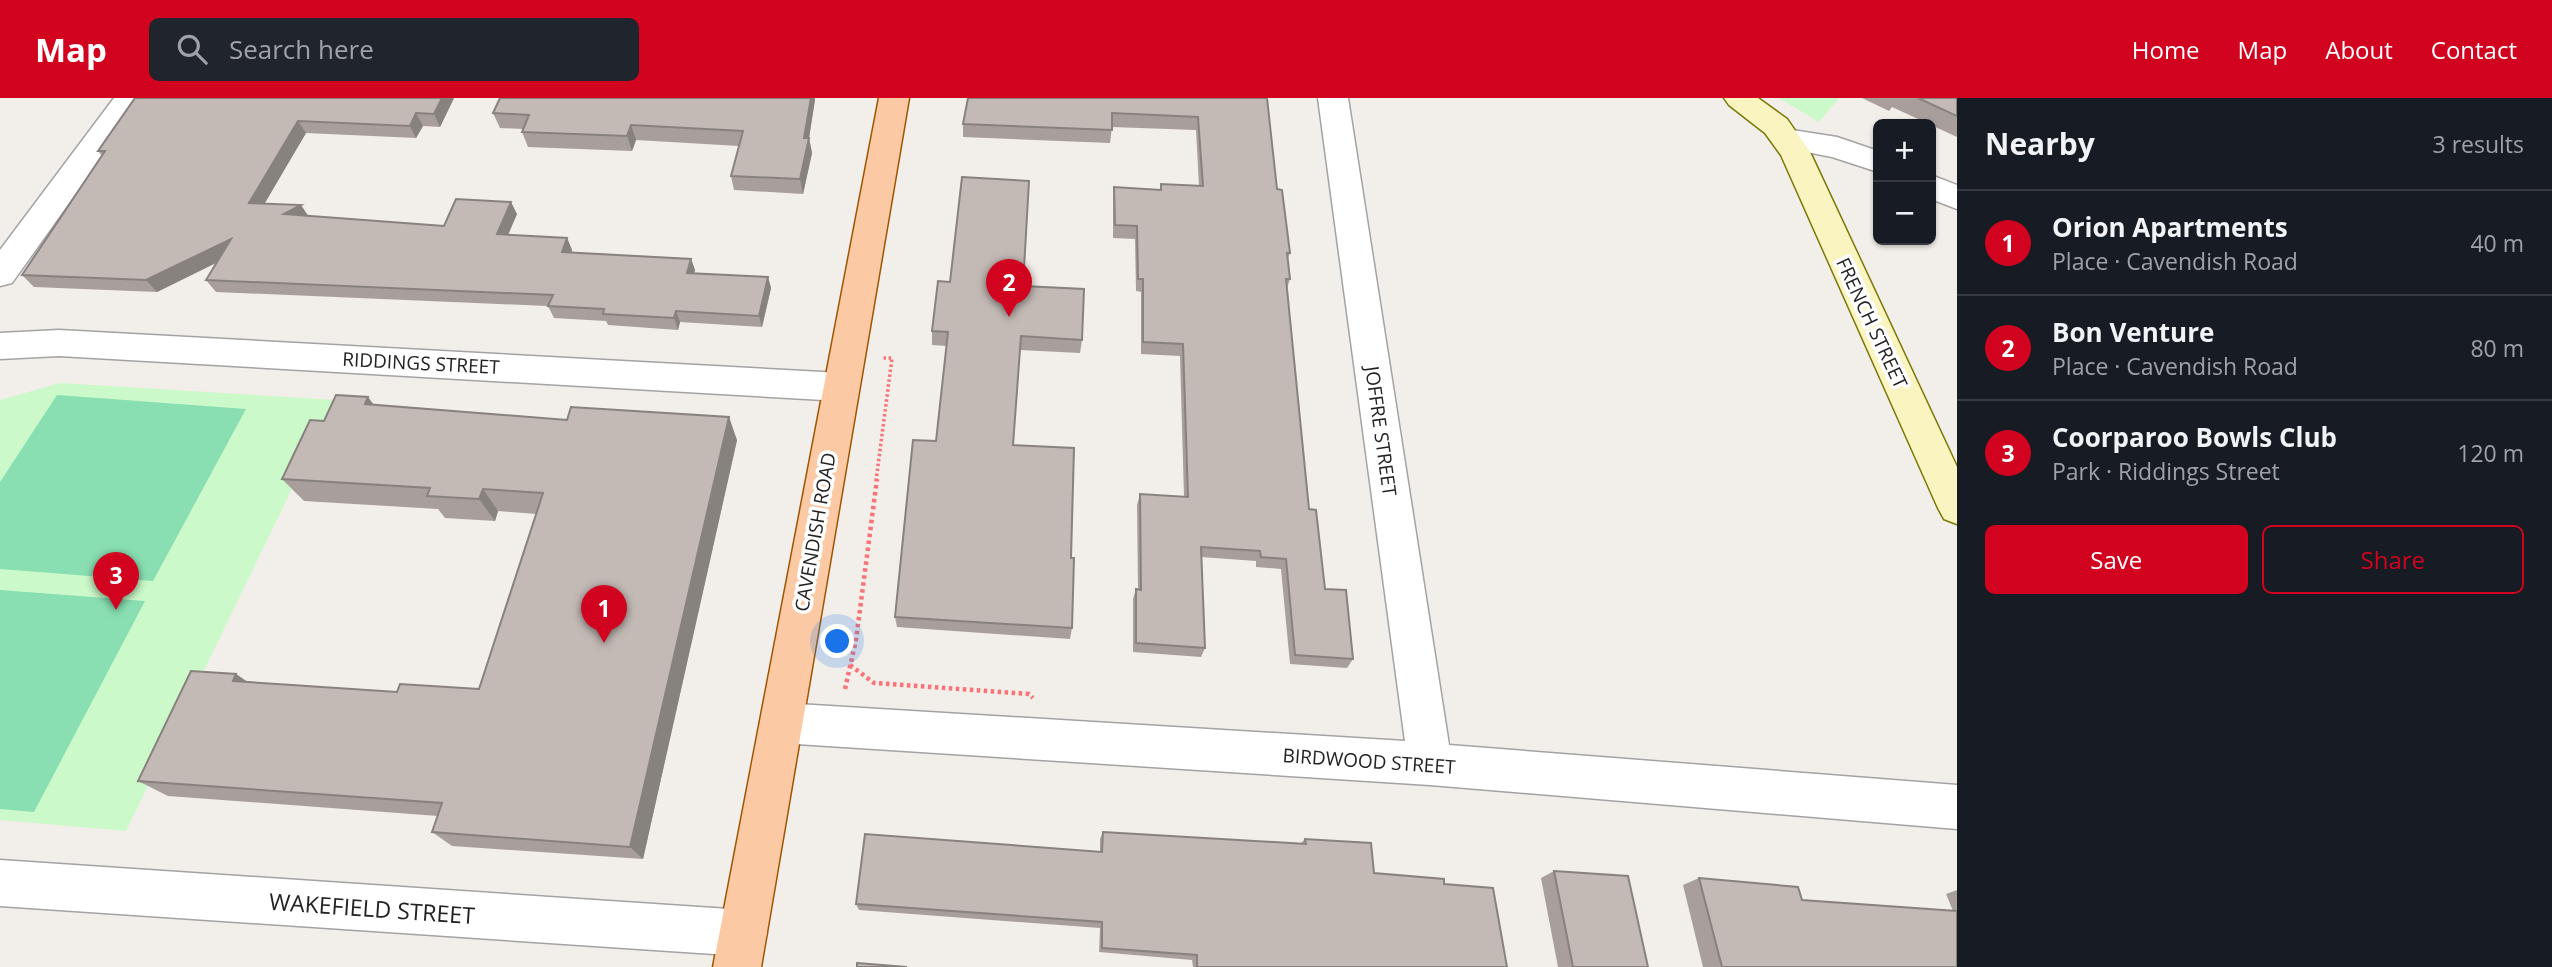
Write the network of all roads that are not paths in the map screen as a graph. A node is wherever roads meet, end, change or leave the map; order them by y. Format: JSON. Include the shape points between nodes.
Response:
{"nodes":[{"id":1,"x":129,"y":98,"type":"edge"},
{"id":2,"x":894,"y":98,"type":"edge"},
{"id":3,"x":1333,"y":98,"type":"edge"},
{"id":4,"x":1740,"y":98,"type":"edge"},
{"id":5,"x":1786,"y":139,"type":"junction"},
{"id":6,"x":1873,"y":160,"type":"edge"},
{"id":7,"x":1936,"y":188,"type":"edge"},
{"id":8,"x":1957,"y":198,"type":"edge"},
{"id":9,"x":0,"y":274,"type":"edge"},
{"id":10,"x":0,"y":346,"type":"edge"},
{"id":11,"x":841,"y":387,"type":"junction"},
{"id":12,"x":1957,"y":508,"type":"edge"},
{"id":13,"x":781,"y":723,"type":"junction"},
{"id":14,"x":1430,"y":764,"type":"junction"},
{"id":15,"x":1957,"y":807,"type":"edge"},
{"id":16,"x":0,"y":883,"type":"edge"},
{"id":17,"x":741,"y":950,"type":"edge"}],
"edges":[{"from":1,"to":9,"type":"street"},
{"from":2,"to":11,"type":"main road","name":"CAVENDISH ROAD"},
{"from":3,"to":14,"type":"street","name":"JOFFRE STREET"},
{"from":4,"to":5,"type":"street"},
{"from":5,"to":6,"type":"street","via":[[1837,147]]},
{"from":5,"to":12,"type":"street","name":"FRENCH STREET"},
{"from":7,"to":8,"type":"street"},
{"from":10,"to":11,"type":"street","name":"RIDDINGS STREET","via":[[59,343]]},
{"from":11,"to":13,"type":"main road","name":"CAVENDISH ROAD"},
{"from":13,"to":14,"type":"street","name":"BIRDWOOD STREET"},
{"from":13,"to":17,"type":"main road","name":"CAVENDISH ROAD"},
{"from":14,"to":15,"type":"street","name":"BIRDWOOD STREET"},
{"from":16,"to":17,"type":"street","name":"WAKEFIELD STREET"}]}
